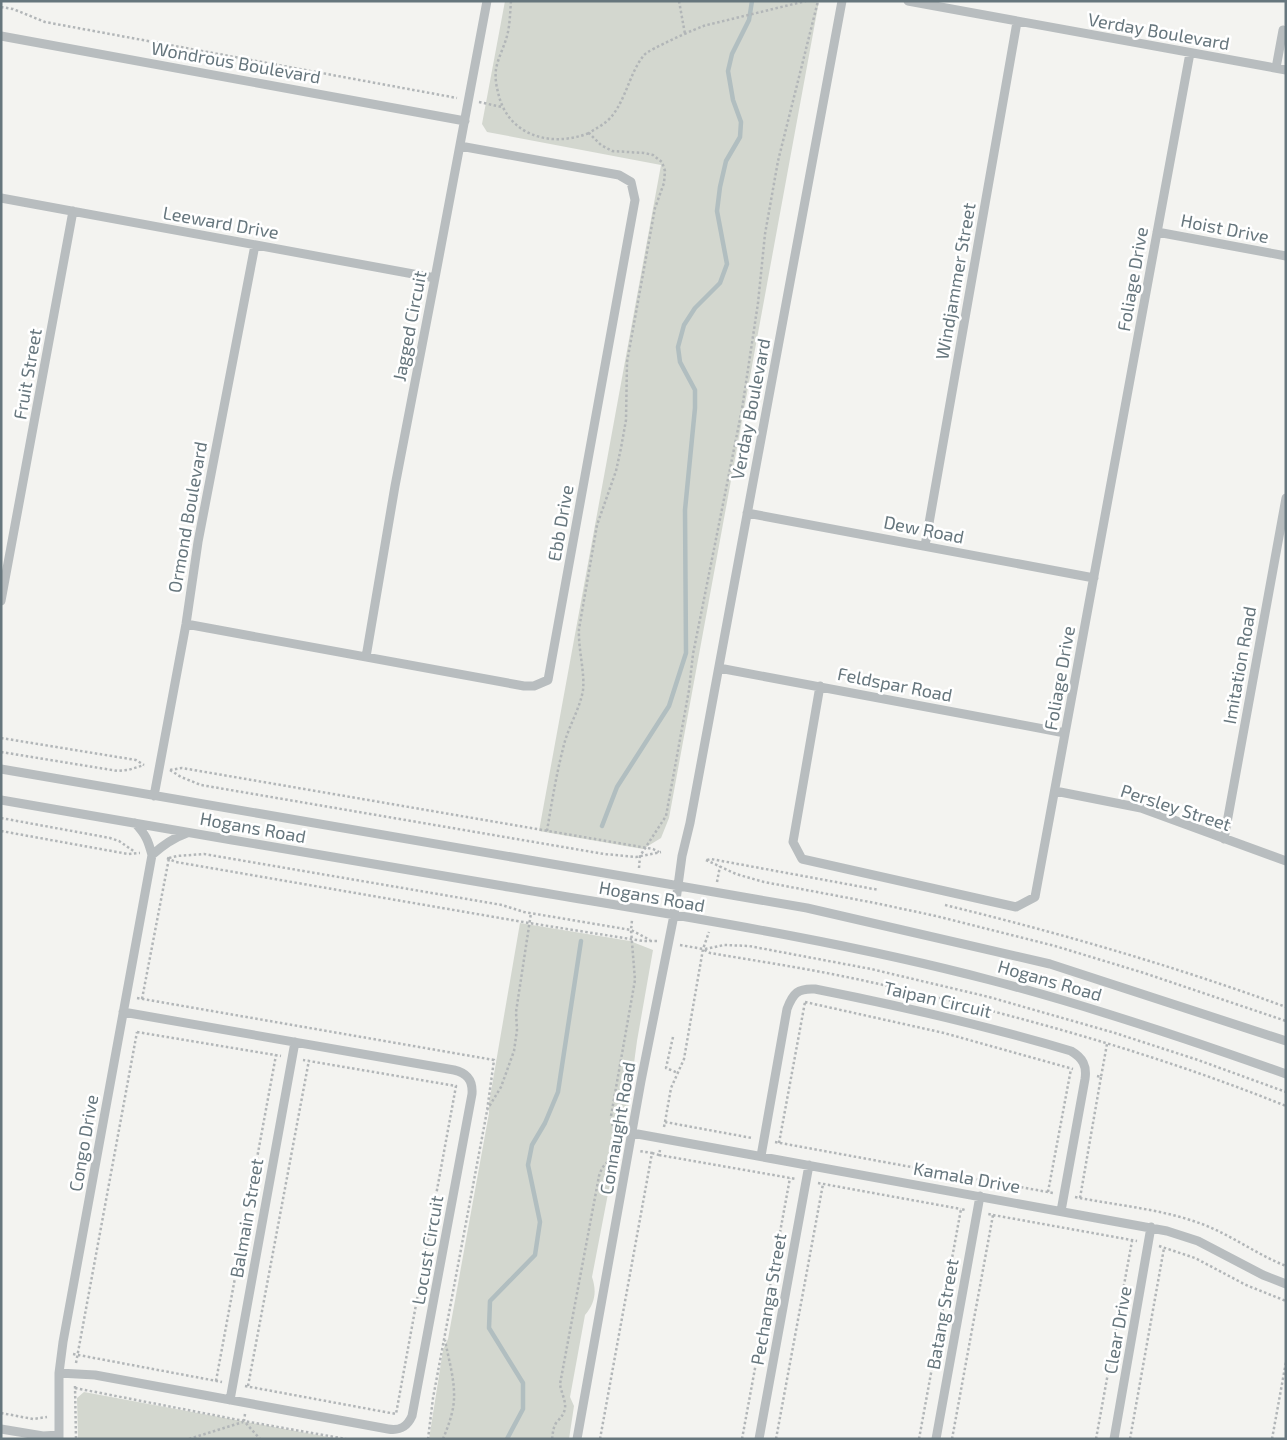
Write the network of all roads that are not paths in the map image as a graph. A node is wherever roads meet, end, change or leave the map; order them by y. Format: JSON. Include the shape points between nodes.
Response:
{"nodes":[{"id":1,"x":487,"y":1,"type":"edge"},
{"id":2,"x":842,"y":1,"type":"edge"},
{"id":3,"x":908,"y":1,"type":"edge"},
{"id":4,"x":935,"y":4,"type":"edge"},
{"id":5,"x":1018,"y":22,"type":"junction"},
{"id":6,"x":1283,"y":30,"type":"dead end"},
{"id":7,"x":1,"y":36,"type":"edge"},
{"id":8,"x":1190,"y":53,"type":"junction"},
{"id":9,"x":1276,"y":68,"type":"junction"},
{"id":10,"x":1286,"y":70,"type":"edge"},
{"id":11,"x":465,"y":121,"type":"junction"},
{"id":12,"x":460,"y":146,"type":"junction"},
{"id":13,"x":1,"y":198,"type":"edge"},
{"id":14,"x":72,"y":211,"type":"junction"},
{"id":15,"x":1157,"y":232,"type":"junction"},
{"id":16,"x":255,"y":245,"type":"junction"},
{"id":17,"x":1286,"y":256,"type":"edge"},
{"id":18,"x":435,"y":278,"type":"junction"},
{"id":19,"x":1286,"y":498,"type":"edge"},
{"id":20,"x":747,"y":513,"type":"junction"},
{"id":21,"x":925,"y":546,"type":"junction"},
{"id":22,"x":5,"y":568,"type":"edge"},
{"id":23,"x":1094,"y":578,"type":"junction"},
{"id":24,"x":1,"y":601,"type":"edge"},
{"id":25,"x":186,"y":624,"type":"junction"},
{"id":26,"x":366,"y":657,"type":"junction"},
{"id":27,"x":718,"y":668,"type":"junction"},
{"id":28,"x":820,"y":686,"type":"junction"},
{"id":29,"x":1065,"y":733,"type":"junction"},
{"id":30,"x":1,"y":769,"type":"edge"},
{"id":31,"x":1055,"y":791,"type":"junction"},
{"id":32,"x":154,"y":796,"type":"junction"},
{"id":33,"x":1,"y":800,"type":"edge"},
{"id":34,"x":135,"y":823,"type":"junction"},
{"id":35,"x":690,"y":823,"type":"joint"},
{"id":36,"x":187,"y":833,"type":"junction"},
{"id":37,"x":1224,"y":839,"type":"junction"},
{"id":38,"x":152,"y":856,"type":"junction"},
{"id":39,"x":1286,"y":861,"type":"edge"},
{"id":40,"x":678,"y":886,"type":"junction"},
{"id":41,"x":674,"y":915,"type":"junction"},
{"id":42,"x":124,"y":1012,"type":"junction"},
{"id":43,"x":1286,"y":1041,"type":"edge"},
{"id":44,"x":295,"y":1042,"type":"junction"},
{"id":45,"x":1286,"y":1074,"type":"edge"},
{"id":46,"x":632,"y":1133,"type":"junction"},
{"id":47,"x":761,"y":1156,"type":"junction"},
{"id":48,"x":809,"y":1165,"type":"junction"},
{"id":49,"x":980,"y":1196,"type":"junction"},
{"id":50,"x":1061,"y":1211,"type":"junction"},
{"id":51,"x":1151,"y":1227,"type":"junction"},
{"id":52,"x":1286,"y":1284,"type":"edge"},
{"id":53,"x":59,"y":1373,"type":"junction"},
{"id":54,"x":230,"y":1400,"type":"junction"},
{"id":55,"x":1,"y":1429,"type":"edge"},
{"id":56,"x":59,"y":1437,"type":"edge"},
{"id":57,"x":577,"y":1439,"type":"edge"},
{"id":58,"x":759,"y":1439,"type":"edge"},
{"id":59,"x":936,"y":1439,"type":"edge"},
{"id":60,"x":1114,"y":1439,"type":"edge"}],
"edges":[{"from":1,"to":11,"type":"street","name":"Jagged Circuit"},
{"from":2,"to":20,"type":"street","name":"Verday Boulevard"},
{"from":3,"to":4,"type":"street","name":"Verday Boulevard"},
{"from":4,"to":5,"type":"street","name":"Verday Boulevard"},
{"from":5,"to":8,"type":"street","name":"Verday Boulevard"},
{"from":5,"to":21,"type":"street","name":"Windjammer Street"},
{"from":6,"to":9,"type":"street"},
{"from":7,"to":11,"type":"street","name":"Wondrous Boulevard"},
{"from":8,"to":9,"type":"street","name":"Verday Boulevard"},
{"from":8,"to":15,"type":"street","name":"Foliage Drive"},
{"from":9,"to":10,"type":"street","name":"Verday Boulevard"},
{"from":11,"to":12,"type":"street","name":"Jagged Circuit"},
{"from":12,"to":18,"type":"street","name":"Jagged Circuit"},
{"from":12,"to":26,"type":"street","name":"Ebb Drive","via":[[619,174],[631,182],[635,200],[548,680],[524,686]]},
{"from":13,"to":14,"type":"street","name":"Leeward Drive"},
{"from":14,"to":16,"type":"street","name":"Leeward Drive"},
{"from":14,"to":22,"type":"street","name":"Fruit Street"},
{"from":15,"to":17,"type":"street","name":"Hoist Drive"},
{"from":15,"to":23,"type":"street","name":"Foliage Drive"},
{"from":16,"to":18,"type":"street","name":"Leeward Drive"},
{"from":16,"to":25,"type":"street","name":"Ormond Boulevard","via":[[198,542]]},
{"from":18,"to":26,"type":"street","name":"Jagged Circuit","via":[[394,486]]},
{"from":19,"to":37,"type":"street","name":"Imitation Road"},
{"from":20,"to":21,"type":"street","name":"Dew Road"},
{"from":20,"to":27,"type":"street","name":"Verday Boulevard"},
{"from":21,"to":23,"type":"street","name":"Dew Road"},
{"from":22,"to":24,"type":"street","name":"Fruit Street"},
{"from":23,"to":29,"type":"street","name":"Foliage Drive"},
{"from":25,"to":26,"type":"street","name":"Ebb Drive"},
{"from":25,"to":32,"type":"street","name":"Ormond Boulevard"},
{"from":27,"to":28,"type":"street","name":"Feldspar Road"},
{"from":27,"to":35,"type":"street","name":"Verday Boulevard"},
{"from":28,"to":29,"type":"street","name":"Feldspar Road"},
{"from":28,"to":31,"type":"street","name":"Foliage Drive","via":[[793,842],[802,860],[1016,907],[1035,897]]},
{"from":29,"to":31,"type":"street","name":"Foliage Drive"},
{"from":30,"to":32,"type":"street","name":"Hogans Road"},
{"from":31,"to":37,"type":"street","name":"Persley Street","via":[[1140,808]]},
{"from":32,"to":40,"type":"street","name":"Hogans Road"},
{"from":33,"to":34,"type":"street","name":"Hogans Road"},
{"from":34,"to":36,"type":"street","name":"Hogans Road"},
{"from":34,"to":38,"type":"street","name":"Congo Drive","via":[[148,840]]},
{"from":35,"to":40,"type":"street","name":"Connaught Road"},
{"from":36,"to":38,"type":"street","via":[[175,837]]},
{"from":36,"to":41,"type":"street","name":"Hogans Road"},
{"from":37,"to":39,"type":"street","name":"Persley Street"},
{"from":38,"to":42,"type":"street","name":"Congo Drive"},
{"from":40,"to":41,"type":"street","name":"Connaught Road"},
{"from":40,"to":43,"type":"street","name":"Hogans Road","via":[[807,908],[1050,964]]},
{"from":41,"to":45,"type":"street","name":"Hogans Road","via":[[854,948],[989,980],[1144,1024]]},
{"from":41,"to":46,"type":"street","name":"Connaught Road"},
{"from":42,"to":44,"type":"street","name":"Locust Circuit"},
{"from":42,"to":53,"type":"street","name":"Congo Drive"},
{"from":44,"to":54,"type":"street","name":"Balmain Street"},
{"from":44,"to":54,"type":"street","name":"Locust Circuit","via":[[463,1072],[472,1084],[472,1094],[408,1424],[395,1430]]},
{"from":46,"to":47,"type":"street","name":"Kamala Drive"},
{"from":46,"to":57,"type":"street","name":"Connaught Road"},
{"from":47,"to":48,"type":"street","name":"Kamala Drive"},
{"from":47,"to":50,"type":"street","name":"Taipan Circuit","via":[[787,1009],[791,998],[807,988],[901,1006],[1000,1031],[1071,1051],[1080,1057],[1086,1073]]},
{"from":48,"to":49,"type":"street","name":"Kamala Drive"},
{"from":48,"to":58,"type":"street","name":"Pechanga Street"},
{"from":49,"to":50,"type":"street","name":"Kamala Drive"},
{"from":49,"to":59,"type":"street","name":"Batang Street"},
{"from":50,"to":51,"type":"street","name":"Kamala Drive"},
{"from":51,"to":52,"type":"street","name":"Kamala Drive","via":[[1198,1241]]},
{"from":51,"to":60,"type":"street","name":"Clear Drive"},
{"from":53,"to":54,"type":"street","name":"Locust Circuit","via":[[95,1375]]},
{"from":53,"to":56,"type":"street","name":"Congo Drive"},
{"from":55,"to":56,"type":"street"}]}
